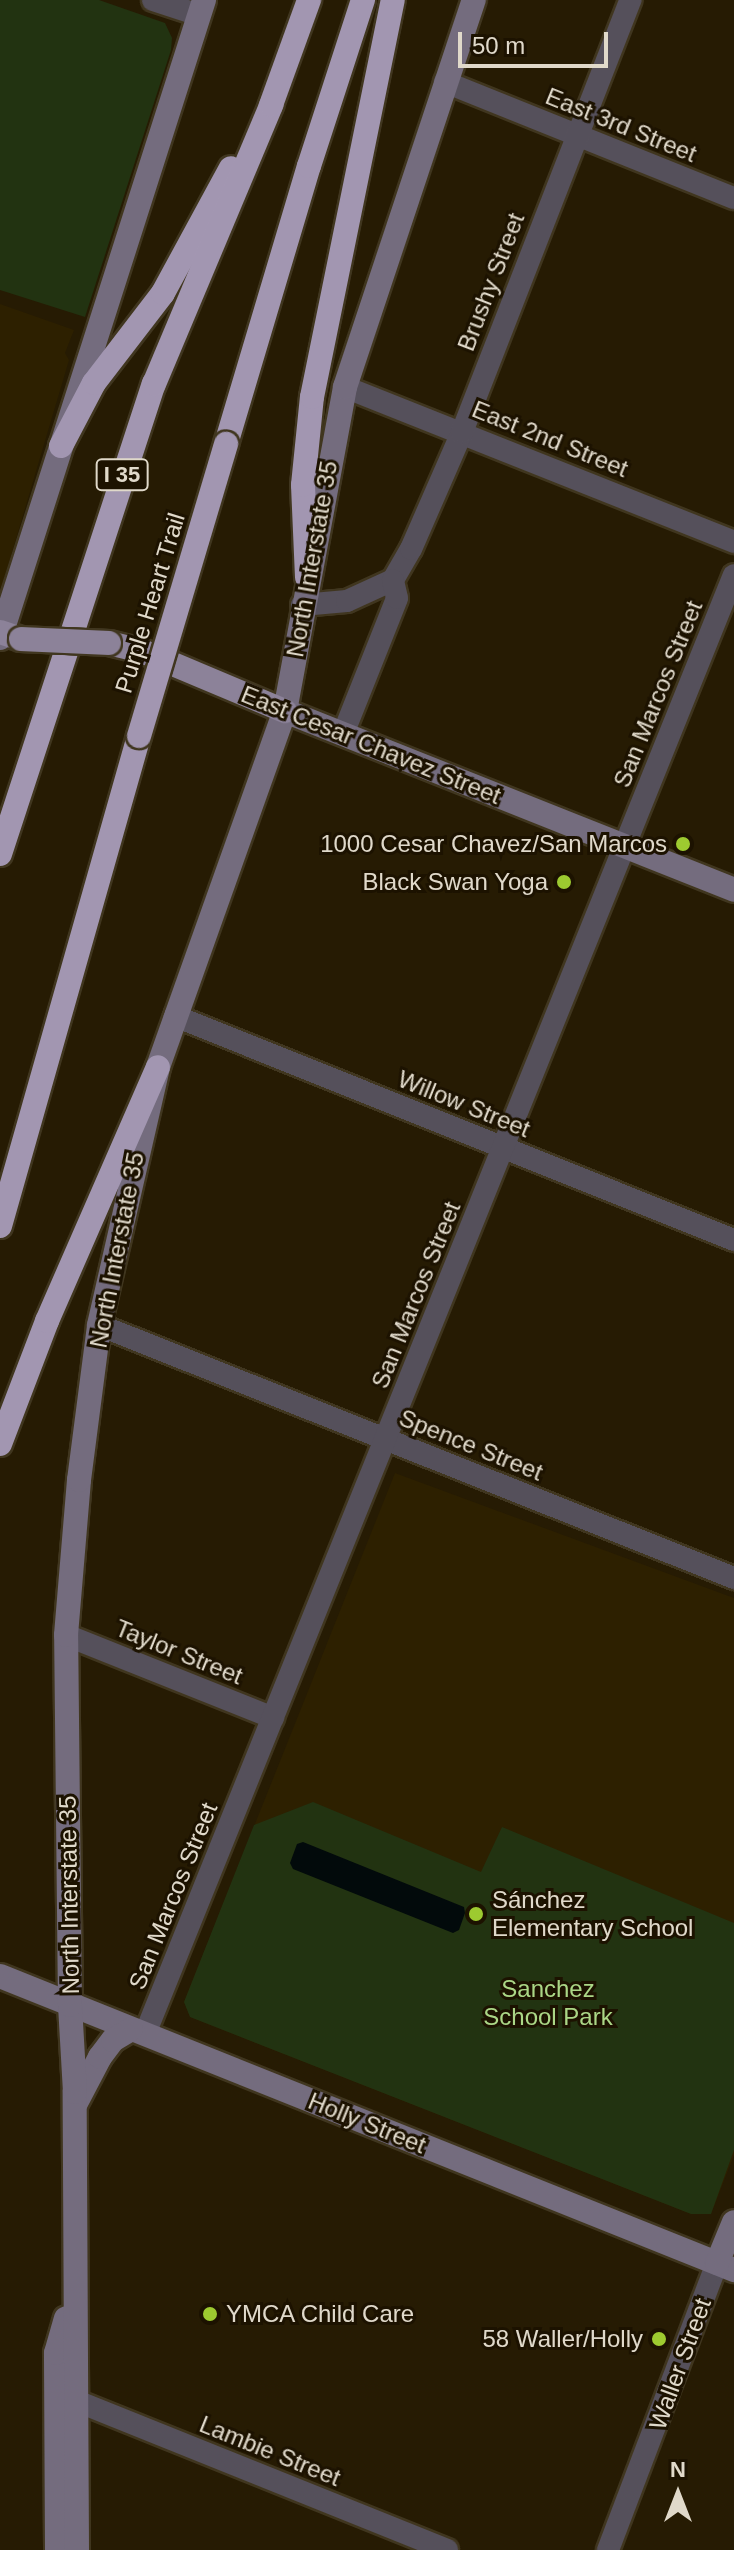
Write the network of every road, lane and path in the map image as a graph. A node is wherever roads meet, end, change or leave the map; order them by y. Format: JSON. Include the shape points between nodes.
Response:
{"nodes":[{"id":1,"x":153,"y":0,"type":"edge"},
{"id":2,"x":309,"y":0,"type":"edge"},
{"id":3,"x":363,"y":0,"type":"edge"},
{"id":4,"x":393,"y":0,"type":"edge"},
{"id":5,"x":474,"y":0,"type":"edge"},
{"id":6,"x":630,"y":0,"type":"edge"},
{"id":7,"x":202,"y":8,"type":"edge"},
{"id":8,"x":445,"y":82,"type":"junction"},
{"id":9,"x":271,"y":105,"type":"junction"},
{"id":10,"x":576,"y":134,"type":"junction"},
{"id":11,"x":734,"y":198,"type":"edge"},
{"id":12,"x":345,"y":387,"type":"junction"},
{"id":13,"x":462,"y":432,"type":"junction"},
{"id":14,"x":61,"y":446,"type":"junction"},
{"id":15,"x":734,"y":542,"type":"edge"},
{"id":16,"x":734,"y":575,"type":"edge"},
{"id":17,"x":307,"y":577,"type":"junction"},
{"id":18,"x":393,"y":580,"type":"junction"},
{"id":19,"x":302,"y":605,"type":"junction"},
{"id":20,"x":6,"y":635,"type":"edge"},
{"id":21,"x":285,"y":711,"type":"junction"},
{"id":22,"x":343,"y":734,"type":"junction"},
{"id":23,"x":625,"y":847,"type":"junction"},
{"id":24,"x":0,"y":854,"type":"edge"},
{"id":25,"x":734,"y":890,"type":"edge"},
{"id":26,"x":175,"y":1016,"type":"junction"},
{"id":27,"x":158,"y":1067,"type":"junction"},
{"id":28,"x":503,"y":1147,"type":"junction"},
{"id":29,"x":0,"y":1226,"type":"edge"},
{"id":30,"x":734,"y":1240,"type":"edge"},
{"id":31,"x":99,"y":1325,"type":"junction"},
{"id":32,"x":385,"y":1439,"type":"junction"},
{"id":33,"x":0,"y":1444,"type":"edge"},
{"id":34,"x":734,"y":1578,"type":"edge"},
{"id":35,"x":66,"y":1635,"type":"junction"},
{"id":36,"x":273,"y":1718,"type":"junction"},
{"id":37,"x":0,"y":1976,"type":"edge"},
{"id":38,"x":70,"y":2005,"type":"junction"},
{"id":39,"x":138,"y":2032,"type":"junction"},
{"id":40,"x":75,"y":2105,"type":"junction"},
{"id":41,"x":734,"y":2222,"type":"edge"},
{"id":42,"x":726,"y":2266,"type":"edge"},
{"id":43,"x":74,"y":2293,"type":"junction"},
{"id":44,"x":74,"y":2400,"type":"junction"},
{"id":45,"x":57,"y":2550,"type":"edge"},
{"id":46,"x":77,"y":2550,"type":"edge"},
{"id":47,"x":447,"y":2550,"type":"edge"},
{"id":48,"x":608,"y":2550,"type":"edge"}],
"edges":[{"from":1,"to":7,"type":"street"},
{"from":2,"to":9,"type":"highway","number":"I 35"},
{"from":3,"to":29,"type":"highway","name":"Purple Heart Trail","bridge":true,"via":[[139,736]]},
{"from":4,"to":17,"type":"highway","via":[[311,407],[303,485]]},
{"from":5,"to":8,"type":"main road","name":"North Interstate 35"},
{"from":6,"to":10,"type":"street","name":"Brushy Street"},
{"from":7,"to":14,"type":"main road"},
{"from":8,"to":10,"type":"street","name":"East 3rd Street"},
{"from":8,"to":12,"type":"main road","name":"North Interstate 35"},
{"from":9,"to":14,"type":"highway","via":[[163,293],[94,383]]},
{"from":9,"to":24,"type":"highway","number":"I 35","via":[[154,384]]},
{"from":10,"to":11,"type":"street","name":"East 3rd Street"},
{"from":10,"to":13,"type":"street","name":"Brushy Street"},
{"from":12,"to":13,"type":"street","name":"East 2nd Street"},
{"from":12,"to":17,"type":"main road","name":"North Interstate 35"},
{"from":13,"to":15,"type":"street","name":"East 2nd Street"},
{"from":13,"to":18,"type":"street","name":"Brushy Street"},
{"from":14,"to":20,"type":"main road"},
{"from":16,"to":23,"type":"street","name":"San Marcos Street"},
{"from":17,"to":19,"type":"main road","name":"North Interstate 35"},
{"from":18,"to":19,"type":"street","via":[[347,601]]},
{"from":18,"to":22,"type":"street","name":"Brushy Street","via":[[397,598]]},
{"from":19,"to":21,"type":"main road","name":"North Interstate 35"},
{"from":20,"to":21,"type":"main road","name":"East Cesar Chavez Street","bridge":true,"via":[[109,643],[142,651]]},
{"from":21,"to":22,"type":"main road","name":"East Cesar Chavez Street"},
{"from":21,"to":26,"type":"main road","name":"North Interstate 35"},
{"from":22,"to":23,"type":"main road","name":"East Cesar Chavez Street"},
{"from":23,"to":25,"type":"main road","name":"East Cesar Chavez Street"},
{"from":23,"to":28,"type":"street","name":"San Marcos Street"},
{"from":26,"to":27,"type":"main road","name":"North Interstate 35"},
{"from":26,"to":28,"type":"street","name":"Willow Street"},
{"from":27,"to":31,"type":"main road","name":"North Interstate 35"},
{"from":27,"to":33,"type":"highway","via":[[42,1333]]},
{"from":28,"to":30,"type":"street","name":"Willow Street"},
{"from":28,"to":32,"type":"street","name":"San Marcos Street"},
{"from":31,"to":32,"type":"street","name":"Spence Street"},
{"from":31,"to":35,"type":"main road","name":"North Interstate 35"},
{"from":32,"to":34,"type":"street","name":"Spence Street"},
{"from":32,"to":36,"type":"street","name":"San Marcos Street"},
{"from":35,"to":36,"type":"street","name":"Taylor Street"},
{"from":35,"to":38,"type":"main road","name":"North Interstate 35"},
{"from":36,"to":39,"type":"street","name":"San Marcos Street"},
{"from":37,"to":38,"type":"main road","name":"Holly Street"},
{"from":38,"to":39,"type":"main road","name":"Holly Street"},
{"from":38,"to":40,"type":"main road","name":"North Interstate 35"},
{"from":39,"to":40,"type":"main road","via":[[113,2040]]},
{"from":39,"to":42,"type":"main road","name":"Holly Street"},
{"from":40,"to":43,"type":"main road","name":"North Interstate 35"},
{"from":41,"to":42,"type":"main road","name":"Waller Street"},
{"from":42,"to":48,"type":"street","name":"Waller Street"},
{"from":43,"to":44,"type":"main road","name":"North Interstate 35"},
{"from":43,"to":45,"type":"main road","via":[[56,2353]]},
{"from":44,"to":46,"type":"main road","name":"North Interstate 35"},
{"from":44,"to":47,"type":"street","name":"Lambie Street"}]}
